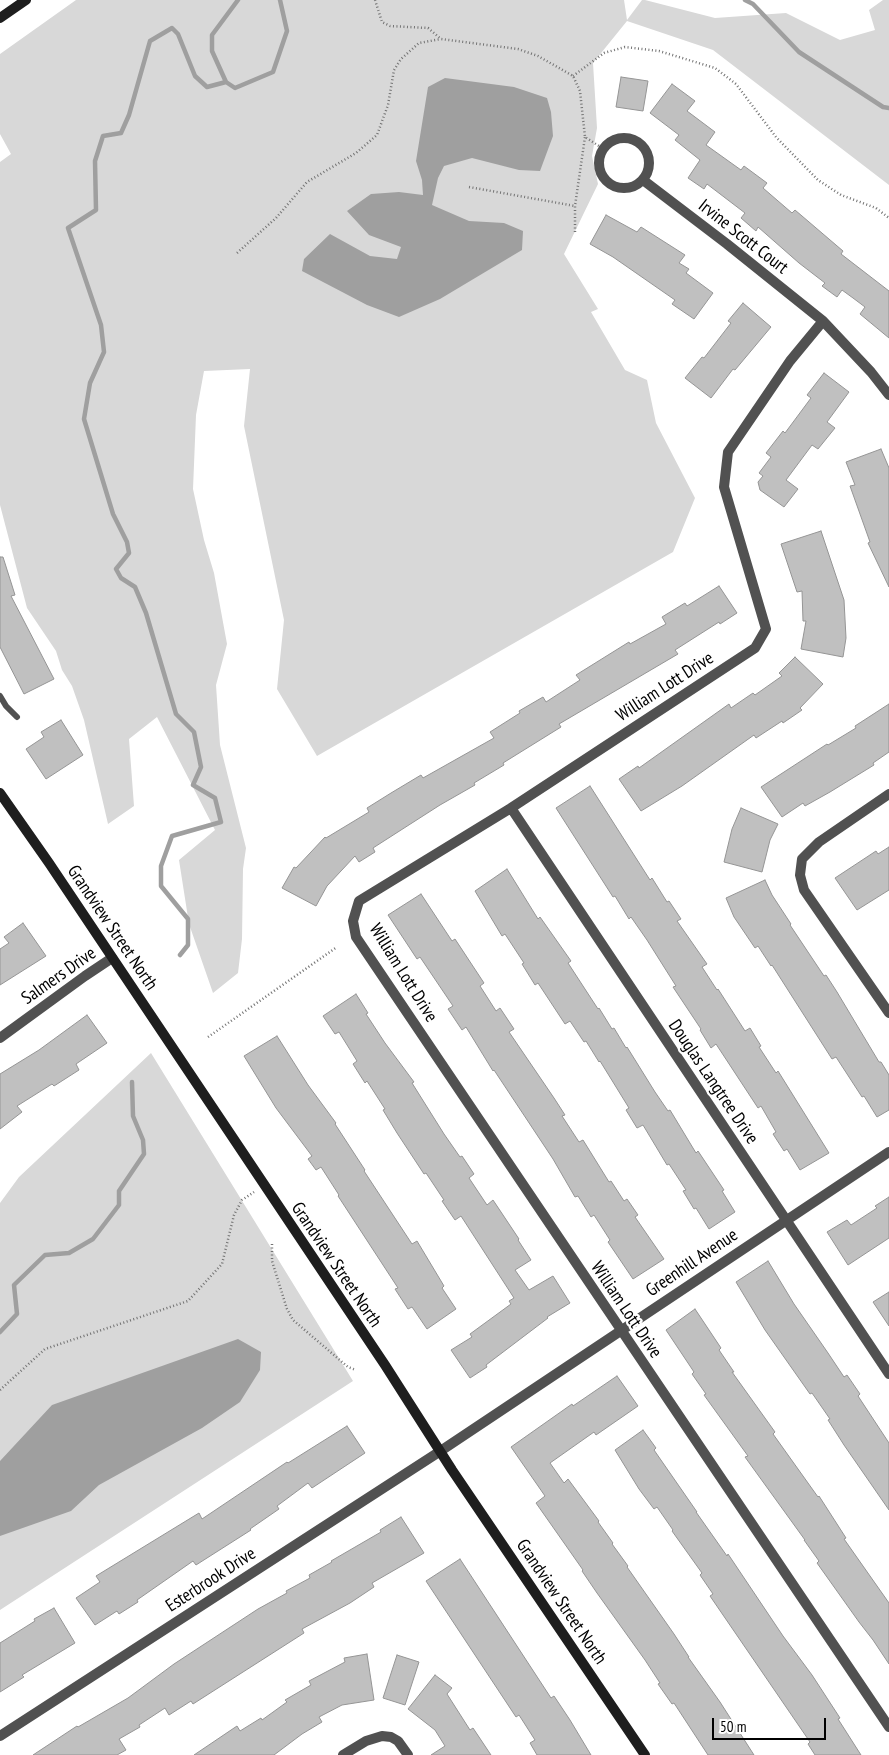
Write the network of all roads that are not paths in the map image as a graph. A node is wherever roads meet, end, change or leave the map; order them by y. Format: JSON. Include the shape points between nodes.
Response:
{"nodes":[{"id":1,"x":26,"y":0,"type":"edge"},
{"id":2,"x":0,"y":18,"type":"edge"},
{"id":3,"x":643,"y":180,"type":"junction"},
{"id":4,"x":823,"y":321,"type":"junction"},
{"id":5,"x":889,"y":395,"type":"edge"},
{"id":6,"x":0,"y":696,"type":"edge"},
{"id":7,"x":16,"y":717,"type":"dead end"},
{"id":8,"x":0,"y":793,"type":"edge"},
{"id":9,"x":889,"y":794,"type":"edge"},
{"id":10,"x":511,"y":808,"type":"junction"},
{"id":11,"x":112,"y":958,"type":"junction"},
{"id":12,"x":889,"y":1013,"type":"edge"},
{"id":13,"x":0,"y":1038,"type":"edge"},
{"id":14,"x":889,"y":1152,"type":"edge"},
{"id":15,"x":786,"y":1220,"type":"junction"},
{"id":16,"x":621,"y":1331,"type":"junction"},
{"id":17,"x":889,"y":1374,"type":"edge"},
{"id":18,"x":439,"y":1452,"type":"junction"},
{"id":19,"x":889,"y":1727,"type":"edge"},
{"id":20,"x":0,"y":1736,"type":"edge"},
{"id":21,"x":343,"y":1755,"type":"edge"},
{"id":22,"x":408,"y":1755,"type":"edge"},
{"id":23,"x":646,"y":1755,"type":"edge"}],
"edges":[{"from":1,"to":2,"type":"street"},
{"from":3,"to":3,"type":"street","via":[[634,187],[612,187],[598,170],[602,148],[620,138],[640,143],[649,161]]},
{"from":3,"to":4,"type":"street","name":"Irvine Scott Court"},
{"from":4,"to":5,"type":"street","name":"Irvine Scott Court"},
{"from":4,"to":10,"type":"street","name":"William Lott Drive","via":[[790,361],[728,452],[724,487],[766,629],[755,648]]},
{"from":6,"to":7,"type":"lane"},
{"from":8,"to":11,"type":"street","name":"Grandview Street North"},
{"from":9,"to":12,"type":"street","via":[[819,842],[802,859],[800,875],[804,890]]},
{"from":10,"to":15,"type":"street","name":"Douglas Langtree Drive"},
{"from":10,"to":16,"type":"street","name":"William Lott Drive","via":[[359,901],[353,921],[356,937]]},
{"from":11,"to":13,"type":"street","name":"Salmers Drive"},
{"from":11,"to":18,"type":"street","name":"Grandview Street North","via":[[385,1365]]},
{"from":14,"to":15,"type":"street","name":"Greenhill Avenue"},
{"from":15,"to":16,"type":"street","name":"Greenhill Avenue"},
{"from":15,"to":17,"type":"street","name":"Douglas Langtree Drive"},
{"from":16,"to":18,"type":"street","name":"Greenhill Avenue"},
{"from":16,"to":19,"type":"street","name":"William Lott Drive"},
{"from":18,"to":20,"type":"street","name":"Esterbrook Drive"},
{"from":18,"to":23,"type":"street","name":"Grandview Street North"},
{"from":21,"to":22,"type":"street","via":[[366,1740],[382,1736],[398,1741]]}]}
